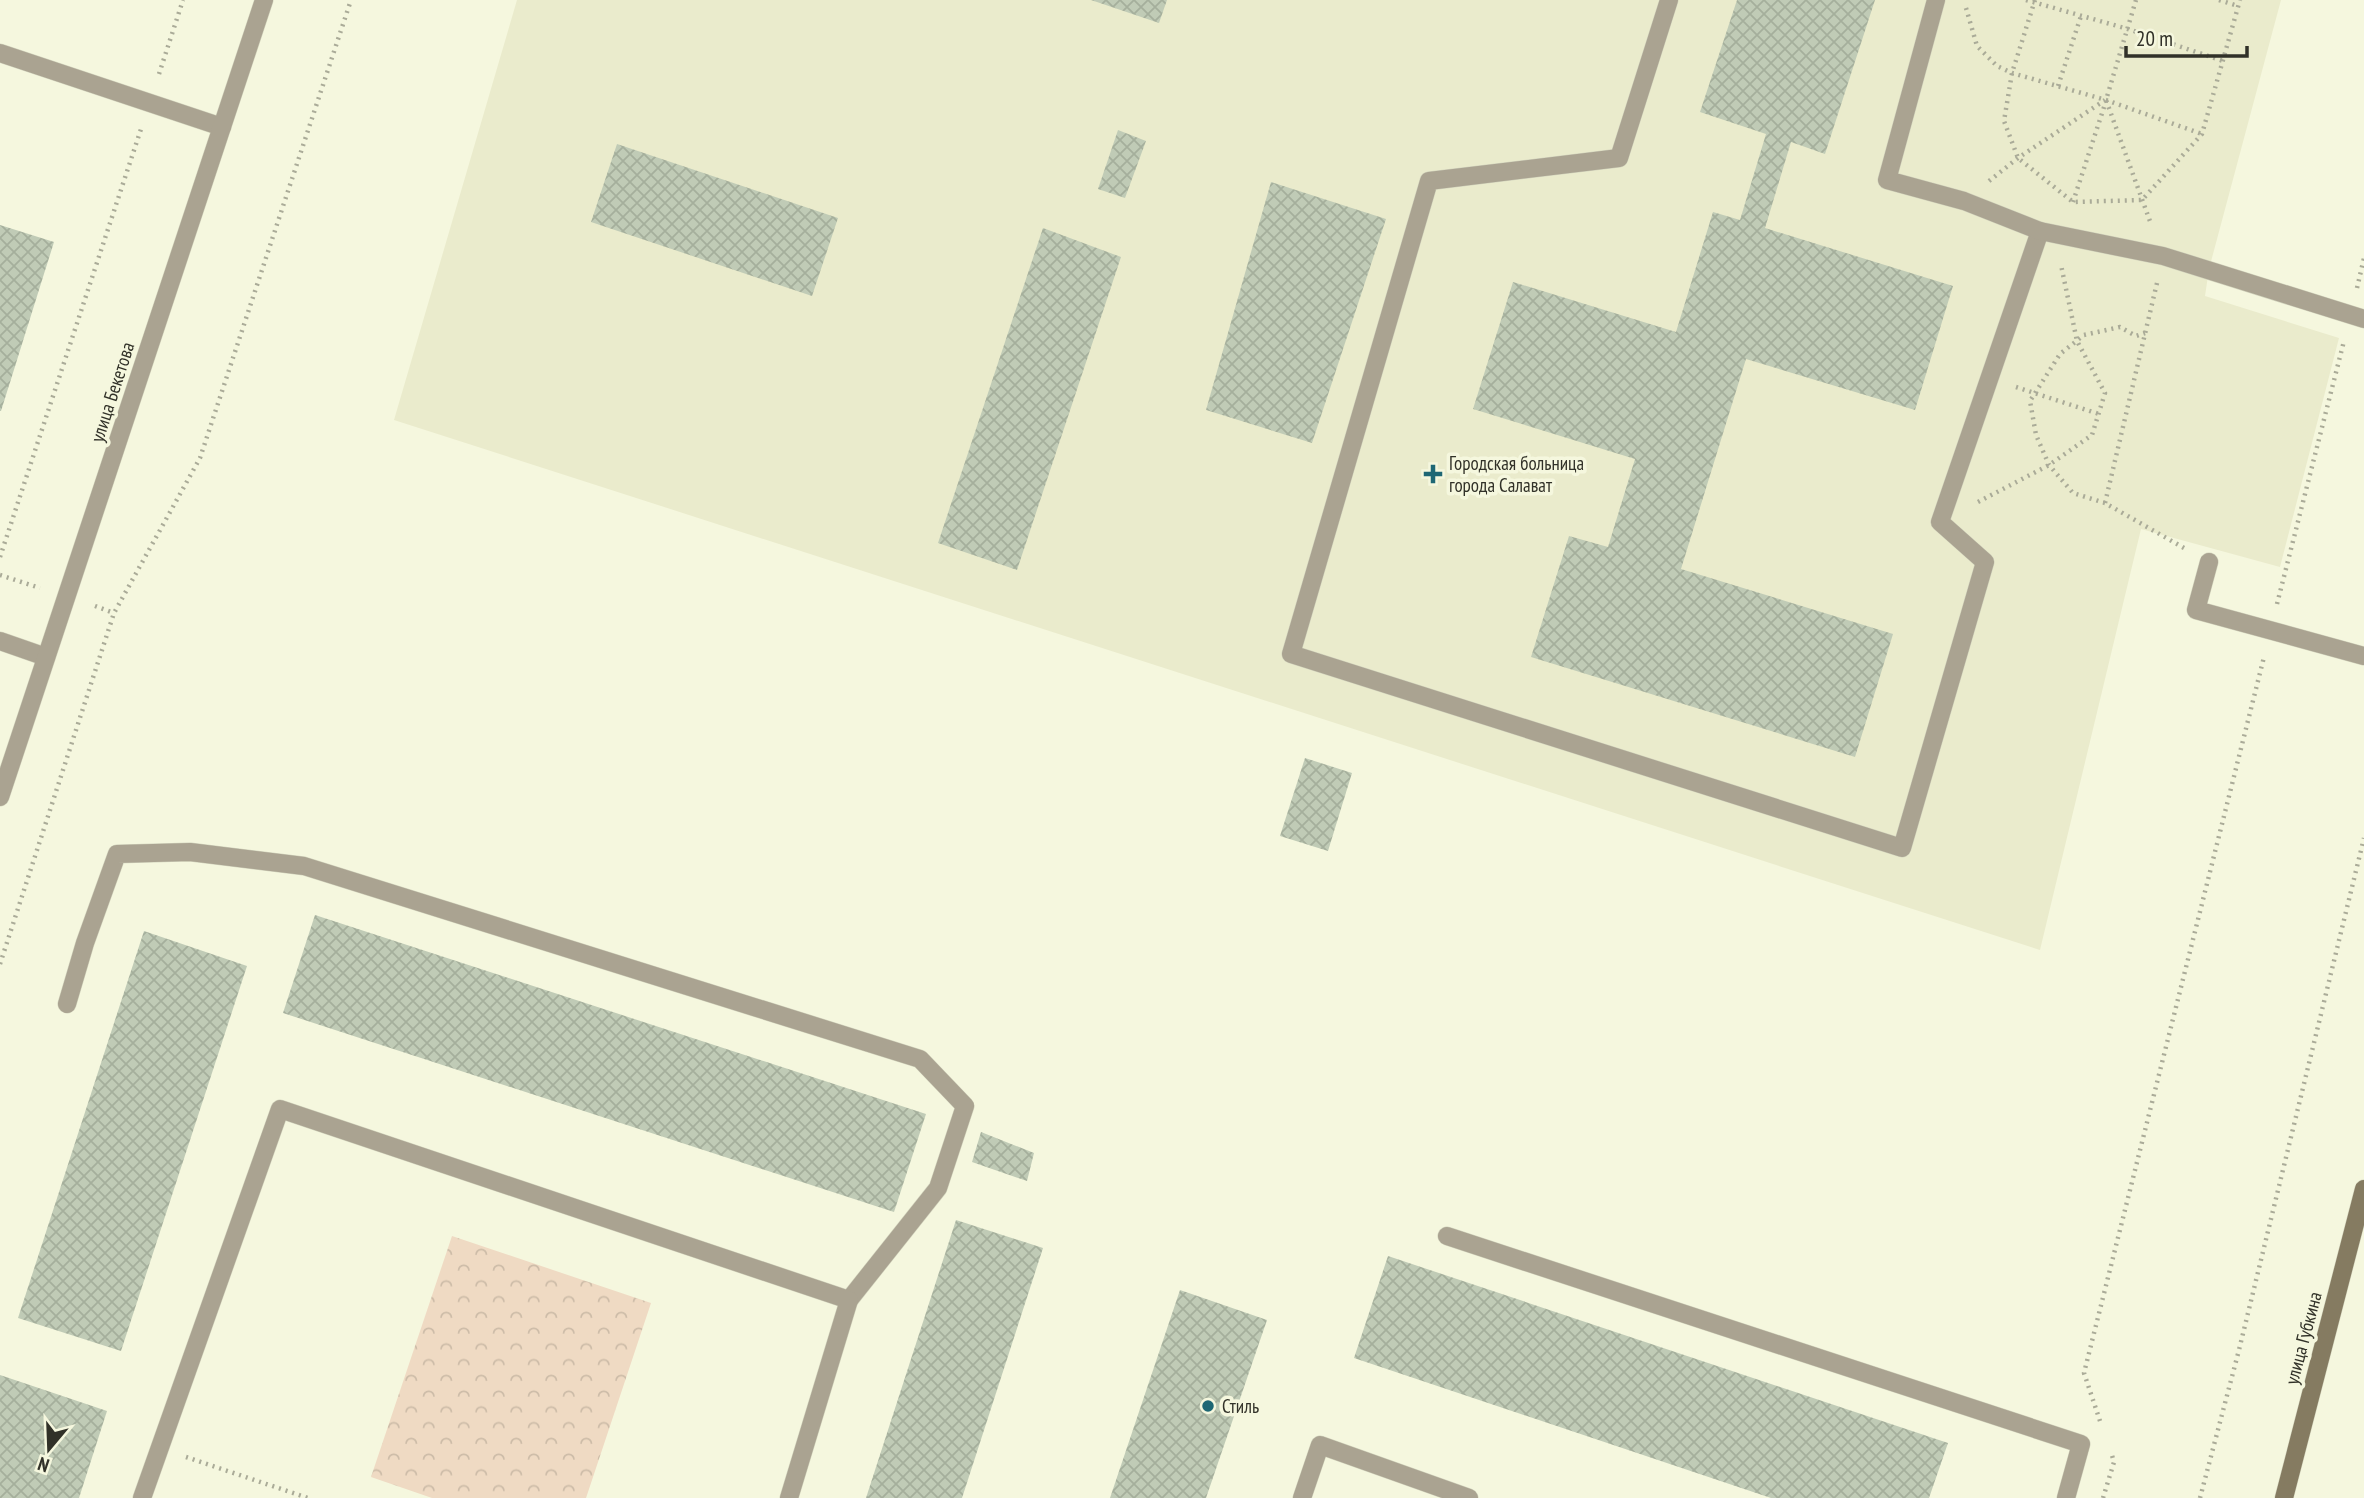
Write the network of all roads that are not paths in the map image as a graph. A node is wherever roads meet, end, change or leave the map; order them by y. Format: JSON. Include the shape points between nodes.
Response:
{"nodes":[{"id":1,"x":264,"y":0,"type":"edge"},
{"id":2,"x":1669,"y":0,"type":"edge"},
{"id":3,"x":1936,"y":0,"type":"edge"},
{"id":4,"x":0,"y":53,"type":"edge"},
{"id":5,"x":222,"y":127,"type":"junction"},
{"id":6,"x":2048,"y":232,"type":"junction"},
{"id":7,"x":2357,"y":317,"type":"edge"},
{"id":8,"x":2209,"y":562,"type":"road end"},
{"id":9,"x":0,"y":641,"type":"edge"},
{"id":10,"x":2364,"y":656,"type":"edge"},
{"id":11,"x":46,"y":657,"type":"junction"},
{"id":12,"x":0,"y":797,"type":"edge"},
{"id":13,"x":67,"y":1004,"type":"dead end"},
{"id":14,"x":2364,"y":1189,"type":"edge"},
{"id":15,"x":1447,"y":1236,"type":"dead end"},
{"id":16,"x":849,"y":1300,"type":"junction"},
{"id":17,"x":142,"y":1498,"type":"edge"},
{"id":18,"x":789,"y":1498,"type":"edge"},
{"id":19,"x":1301,"y":1498,"type":"edge"},
{"id":20,"x":1469,"y":1498,"type":"edge"},
{"id":21,"x":2066,"y":1498,"type":"edge"},
{"id":22,"x":2284,"y":1498,"type":"edge"}],
"edges":[{"from":1,"to":5,"type":"street","name":"улица Бекетова"},
{"from":2,"to":6,"type":"street","via":[[1619,158],[1429,181],[1291,654],[1902,848],[1985,562],[1940,522]]},
{"from":3,"to":6,"type":"street","via":[[1887,180],[1964,201]]},
{"from":4,"to":5,"type":"street"},
{"from":5,"to":11,"type":"street","name":"улица Бекетова"},
{"from":6,"to":7,"type":"street","via":[[2163,256]]},
{"from":8,"to":10,"type":"street","via":[[2196,610]]},
{"from":9,"to":11,"type":"street"},
{"from":11,"to":12,"type":"street","name":"улица Бекетова"},
{"from":13,"to":16,"type":"street","via":[[117,854],[190,852],[304,866],[920,1059],[965,1106],[938,1188]]},
{"from":14,"to":22,"type":"street","name":"улица Губкина"},
{"from":15,"to":21,"type":"street","via":[[2081,1444]]},
{"from":16,"to":17,"type":"street","via":[[280,1109]]},
{"from":16,"to":18,"type":"street"},
{"from":19,"to":20,"type":"street","via":[[1320,1445]]}]}
